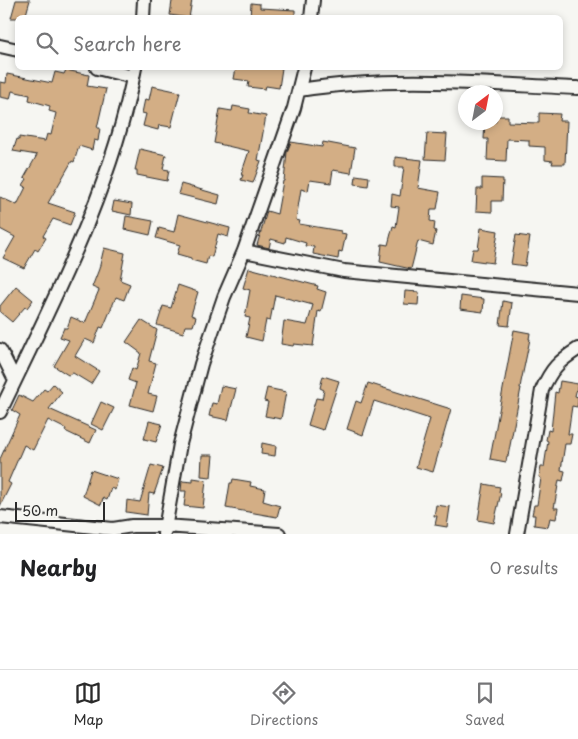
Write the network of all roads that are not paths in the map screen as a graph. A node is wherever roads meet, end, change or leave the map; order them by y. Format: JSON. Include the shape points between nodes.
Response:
{"nodes":[{"id":1,"x":144,"y":0,"type":"edge"},
{"id":2,"x":314,"y":0,"type":"edge"},
{"id":3,"x":143,"y":15,"type":"edge"},
{"id":4,"x":312,"y":15,"type":"edge"},
{"id":5,"x":0,"y":46,"type":"edge"},
{"id":6,"x":15,"y":49,"type":"edge"},
{"id":7,"x":116,"y":70,"type":"edge"},
{"id":8,"x":304,"y":70,"type":"edge"},
{"id":9,"x":134,"y":72,"type":"edge"},
{"id":10,"x":578,"y":88,"type":"edge"},
{"id":11,"x":299,"y":90,"type":"junction"},
{"id":12,"x":244,"y":250,"type":"junction"},
{"id":13,"x":578,"y":294,"type":"edge"},
{"id":14,"x":578,"y":349,"type":"edge"},
{"id":15,"x":0,"y":350,"type":"edge"},
{"id":16,"x":15,"y":380,"type":"junction"},
{"id":17,"x":0,"y":412,"type":"edge"},
{"id":18,"x":0,"y":518,"type":"edge"},
{"id":19,"x":165,"y":530,"type":"edge"},
{"id":20,"x":279,"y":534,"type":"edge"},
{"id":21,"x":517,"y":534,"type":"edge"}],
"edges":[{"from":1,"to":3,"type":"street"},
{"from":2,"to":4,"type":"street"},
{"from":5,"to":6,"type":"street"},
{"from":7,"to":9,"type":"street"},
{"from":8,"to":11,"type":"street"},
{"from":9,"to":16,"type":"street","via":[[115,147],[91,213]]},
{"from":10,"to":11,"type":"street","via":[[397,80]]},
{"from":11,"to":12,"type":"street"},
{"from":12,"to":13,"type":"street","via":[[344,271]]},
{"from":12,"to":19,"type":"street","via":[[201,364],[180,444]]},
{"from":14,"to":21,"type":"street","via":[[559,362],[542,390]]},
{"from":15,"to":16,"type":"street"},
{"from":16,"to":17,"type":"street"},
{"from":18,"to":19,"type":"street","via":[[113,529],[132,526]]},
{"from":19,"to":20,"type":"street"}]}
